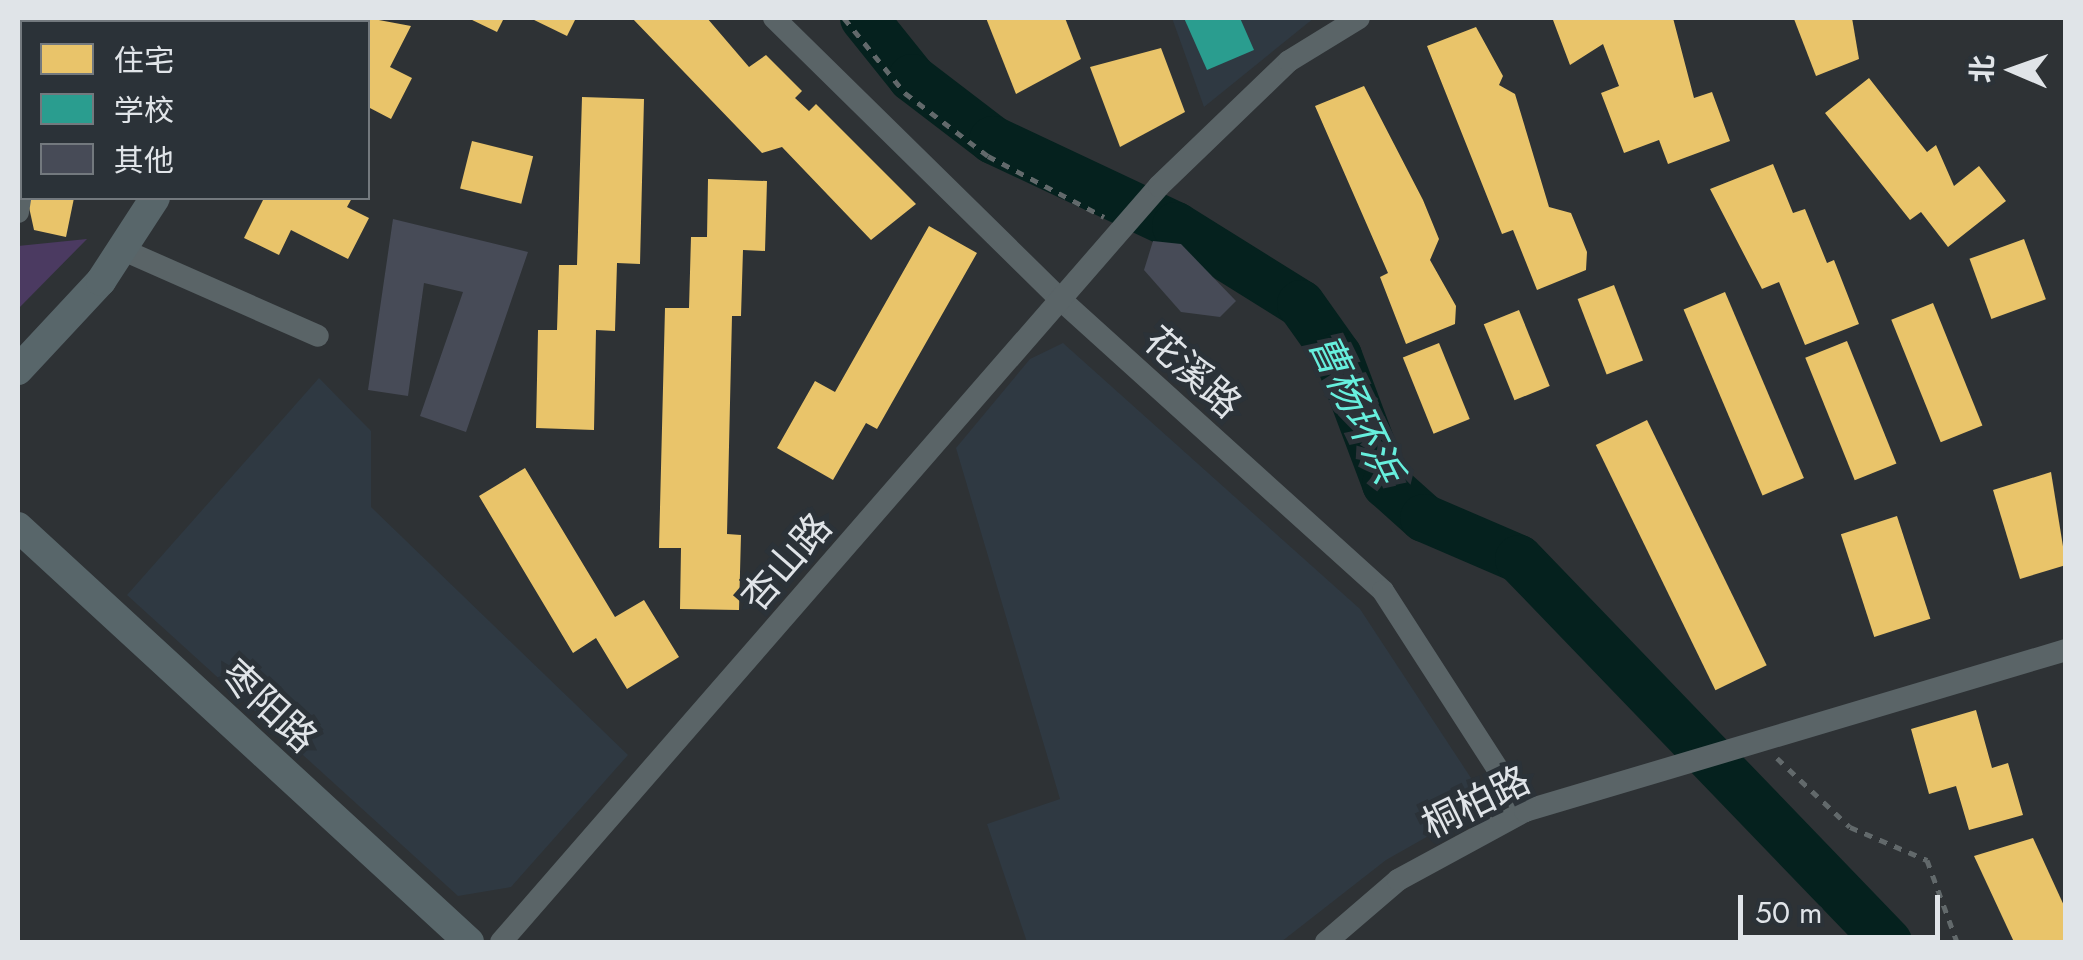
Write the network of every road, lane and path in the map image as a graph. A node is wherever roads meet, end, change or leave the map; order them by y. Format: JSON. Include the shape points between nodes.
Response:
{"nodes":[{"id":1,"x":774,"y":18,"type":"edge"},
{"id":2,"x":844,"y":18,"type":"edge"},
{"id":3,"x":1359,"y":18,"type":"edge"},
{"id":4,"x":154,"y":200,"type":"edge"},
{"id":5,"x":1123,"y":227,"type":"junction"},
{"id":6,"x":121,"y":249,"type":"junction"},
{"id":7,"x":1060,"y":300,"type":"junction"},
{"id":8,"x":318,"y":336,"type":"dead end"},
{"id":9,"x":18,"y":370,"type":"edge"},
{"id":10,"x":18,"y":527,"type":"edge"},
{"id":11,"x":2066,"y":650,"type":"edge"},
{"id":12,"x":1762,"y":740,"type":"junction"},
{"id":13,"x":1525,"y":811,"type":"junction"},
{"id":14,"x":468,"y":942,"type":"edge"},
{"id":15,"x":501,"y":942,"type":"edge"},
{"id":16,"x":1326,"y":942,"type":"edge"},
{"id":17,"x":1956,"y":942,"type":"edge"}],
"edges":[{"from":1,"to":7,"type":"street","name":"花溪路"},
{"from":2,"to":5,"type":"path","via":[[905,93],[988,156]]},
{"from":3,"to":5,"type":"street","name":"杏山路","via":[[1289,61]]},
{"from":4,"to":6,"type":"street"},
{"from":5,"to":7,"type":"street","name":"杏山路"},
{"from":6,"to":8,"type":"street"},
{"from":6,"to":9,"type":"street"},
{"from":7,"to":13,"type":"street","name":"花溪路","via":[[1383,590]]},
{"from":7,"to":15,"type":"street","name":"杏山路"},
{"from":10,"to":14,"type":"street","name":"枣阳路"},
{"from":11,"to":12,"type":"street"},
{"from":12,"to":13,"type":"street","name":"桐柏路"},
{"from":12,"to":17,"type":"path","via":[[1850,827],[1926,860]]},
{"from":13,"to":16,"type":"street","name":"桐柏路","via":[[1398,880]]}]}
